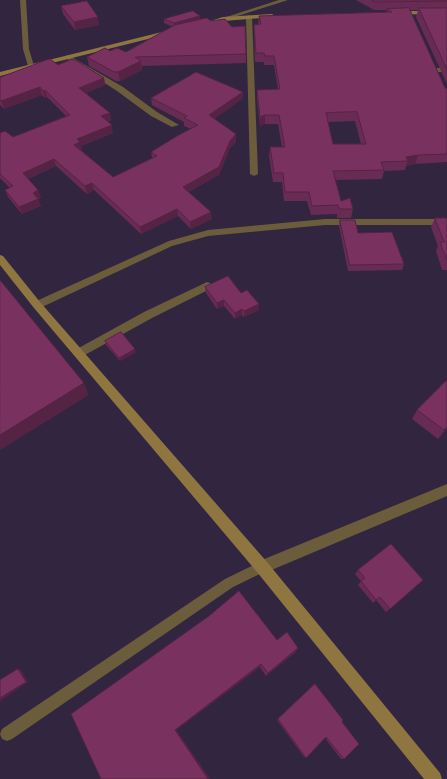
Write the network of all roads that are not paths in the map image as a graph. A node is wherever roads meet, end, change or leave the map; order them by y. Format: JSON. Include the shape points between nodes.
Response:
{"nodes":[{"id":1,"x":23,"y":0,"type":"edge"},
{"id":2,"x":286,"y":0,"type":"edge"},
{"id":3,"x":394,"y":13,"type":"edge"},
{"id":4,"x":410,"y":13,"type":"junction"},
{"id":5,"x":447,"y":13,"type":"edge"},
{"id":6,"x":249,"y":16,"type":"junction"},
{"id":7,"x":277,"y":16,"type":"edge"},
{"id":8,"x":223,"y":19,"type":"junction"},
{"id":9,"x":413,"y":20,"type":"edge"},
{"id":10,"x":200,"y":25,"type":"edge"},
{"id":11,"x":176,"y":31,"type":"edge"},
{"id":12,"x":68,"y":57,"type":"junction"},
{"id":13,"x":433,"y":63,"type":"edge"},
{"id":14,"x":31,"y":66,"type":"junction"},
{"id":15,"x":447,"y":70,"type":"edge"},
{"id":16,"x":0,"y":74,"type":"edge"},
{"id":17,"x":175,"y":125,"type":"dead end"},
{"id":18,"x":254,"y":174,"type":"dead end"},
{"id":19,"x":447,"y":222,"type":"edge"},
{"id":20,"x":0,"y":258,"type":"edge"},
{"id":21,"x":207,"y":286,"type":"edge"},
{"id":22,"x":37,"y":305,"type":"junction"},
{"id":23,"x":78,"y":353,"type":"junction"},
{"id":24,"x":447,"y":490,"type":"edge"},
{"id":25,"x":262,"y":567,"type":"junction"},
{"id":26,"x":7,"y":734,"type":"dead end"},
{"id":27,"x":434,"y":779,"type":"edge"}],
"edges":[{"from":1,"to":14,"type":"street","via":[[26,49]]},
{"from":2,"to":8,"type":"street"},
{"from":3,"to":4,"type":"main road"},
{"from":4,"to":5,"type":"main road"},
{"from":4,"to":9,"type":"street"},
{"from":6,"to":7,"type":"main road"},
{"from":6,"to":8,"type":"main road"},
{"from":6,"to":18,"type":"lane"},
{"from":8,"to":10,"type":"main road"},
{"from":11,"to":12,"type":"main road"},
{"from":12,"to":14,"type":"main road"},
{"from":12,"to":17,"type":"street"},
{"from":13,"to":15,"type":"street","via":[[437,73]]},
{"from":14,"to":16,"type":"main road"},
{"from":19,"to":22,"type":"street","via":[[325,222],[208,233],[169,244]]},
{"from":20,"to":22,"type":"main road"},
{"from":21,"to":23,"type":"street"},
{"from":22,"to":23,"type":"main road"},
{"from":23,"to":25,"type":"main road"},
{"from":24,"to":25,"type":"street"},
{"from":25,"to":26,"type":"lane","via":[[229,583]]},
{"from":25,"to":27,"type":"main road"}]}
